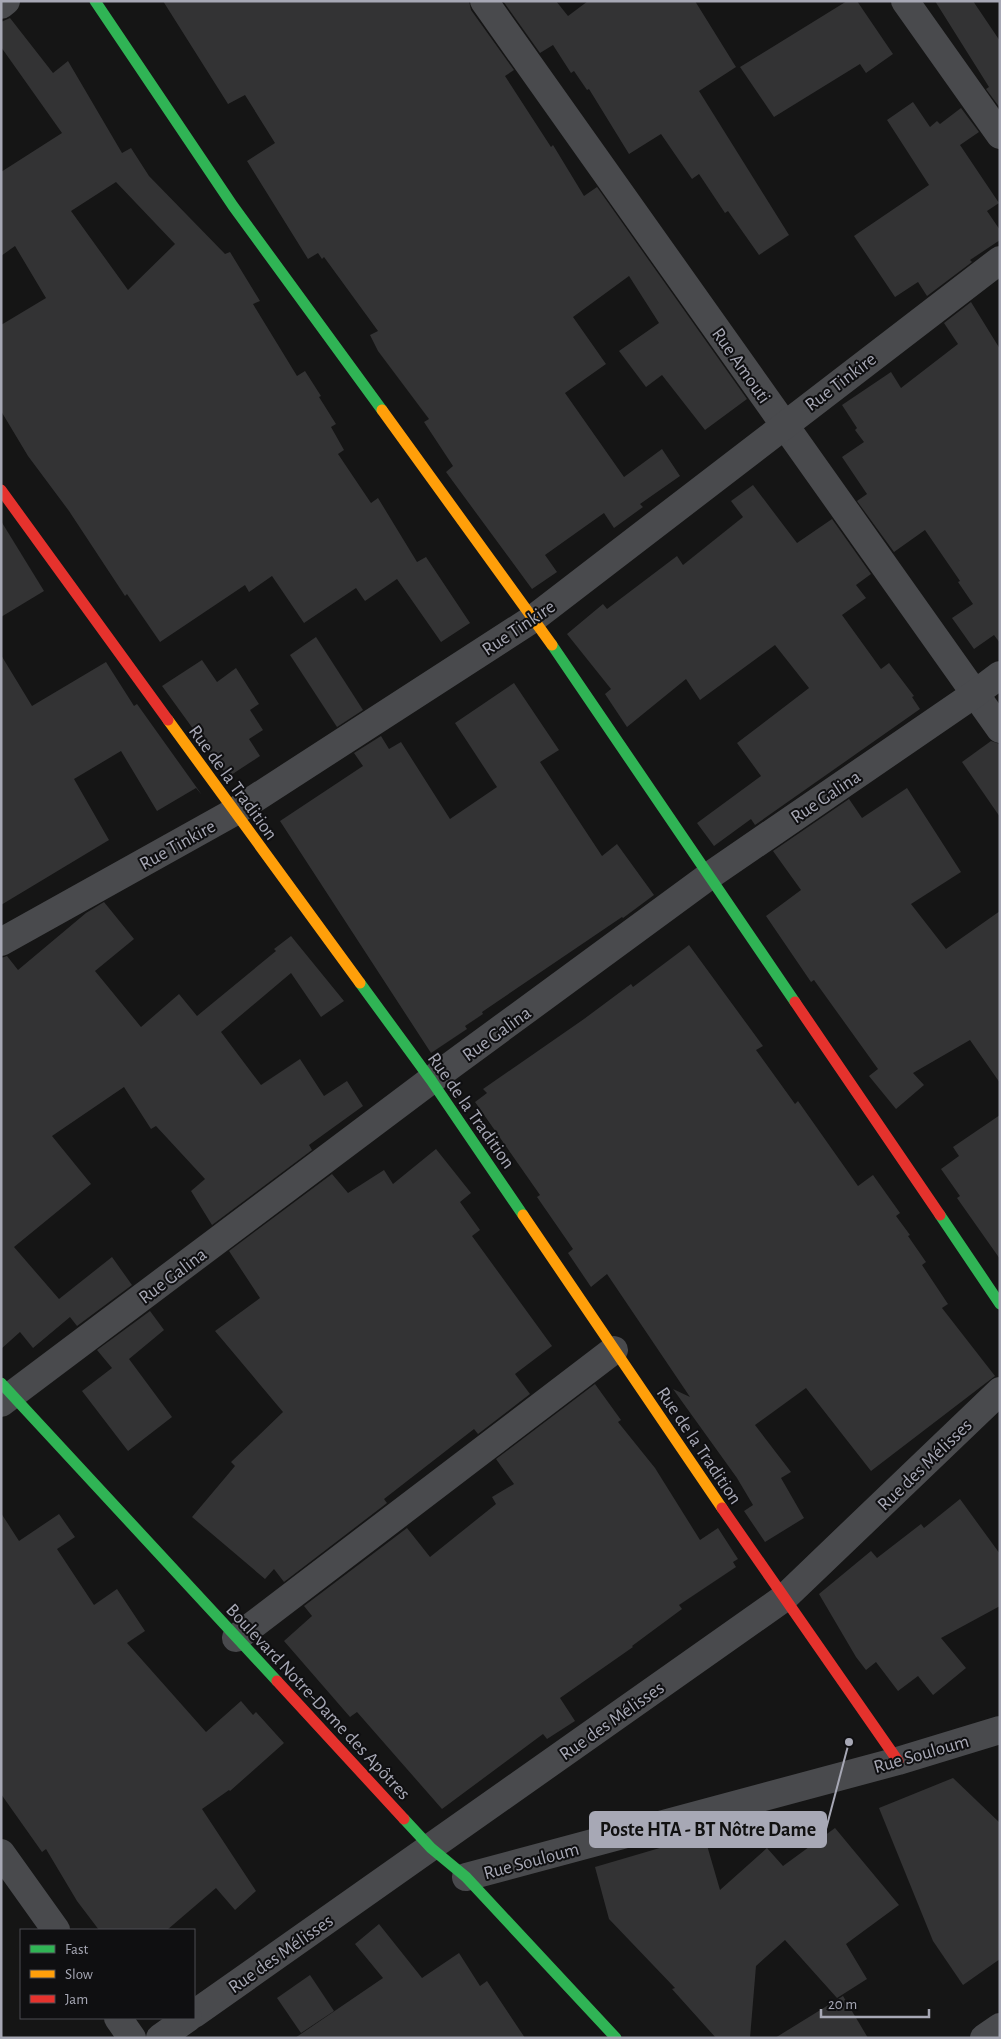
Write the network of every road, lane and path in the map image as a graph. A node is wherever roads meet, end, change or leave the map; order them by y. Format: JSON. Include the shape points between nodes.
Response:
{"nodes":[{"id":1,"x":6,"y":1,"type":"edge"},
{"id":2,"x":95,"y":1,"type":"edge"},
{"id":3,"x":484,"y":1,"type":"edge"},
{"id":4,"x":905,"y":1,"type":"edge"},
{"id":5,"x":1,"y":5,"type":"edge"},
{"id":6,"x":1000,"y":135,"type":"edge"},
{"id":7,"x":1000,"y":260,"type":"edge"},
{"id":8,"x":784,"y":424,"type":"junction"},
{"id":9,"x":1,"y":490,"type":"edge"},
{"id":10,"x":534,"y":618,"type":"junction"},
{"id":11,"x":1000,"y":675,"type":"edge"},
{"id":12,"x":976,"y":693,"type":"junction"},
{"id":13,"x":1000,"y":729,"type":"edge"},
{"id":14,"x":234,"y":812,"type":"junction"},
{"id":15,"x":709,"y":876,"type":"junction"},
{"id":16,"x":1,"y":942,"type":"edge"},
{"id":17,"x":431,"y":1080,"type":"junction"},
{"id":18,"x":1000,"y":1304,"type":"edge"},
{"id":19,"x":614,"y":1350,"type":"junction"},
{"id":20,"x":1000,"y":1390,"type":"edge"},
{"id":21,"x":5,"y":1394,"type":"edge"},
{"id":22,"x":784,"y":1598,"type":"junction"},
{"id":23,"x":236,"y":1638,"type":"junction"},
{"id":24,"x":1000,"y":1730,"type":"edge"},
{"id":25,"x":898,"y":1761,"type":"junction"},
{"id":26,"x":431,"y":1848,"type":"junction"},
{"id":27,"x":1,"y":1853,"type":"edge"},
{"id":28,"x":466,"y":1877,"type":"junction"},
{"id":29,"x":55,"y":1929,"type":"edge"},
{"id":30,"x":195,"y":2013,"type":"edge"},
{"id":31,"x":119,"y":2019,"type":"edge"},
{"id":32,"x":187,"y":2019,"type":"edge"},
{"id":33,"x":1000,"y":2027,"type":"edge"},
{"id":34,"x":132,"y":2038,"type":"edge"},
{"id":35,"x":160,"y":2038,"type":"edge"},
{"id":36,"x":616,"y":2038,"type":"edge"},
{"id":37,"x":984,"y":2038,"type":"edge"}],
"edges":[{"from":1,"to":5,"type":"street"},
{"from":2,"to":10,"type":"street","via":[[233,206]]},
{"from":3,"to":8,"type":"street","name":"Rue Amouti"},
{"from":4,"to":6,"type":"street"},
{"from":7,"to":8,"type":"street","name":"Rue Tinkire"},
{"from":8,"to":10,"type":"street","name":"Rue Tinkire"},
{"from":8,"to":12,"type":"street","name":"Rue Amouti"},
{"from":9,"to":14,"type":"street","name":"Rue de la Tradition"},
{"from":10,"to":14,"type":"street","name":"Rue Tinkire"},
{"from":10,"to":15,"type":"street"},
{"from":11,"to":12,"type":"street","name":"Rue Galina"},
{"from":12,"to":13,"type":"street","name":"Rue Amouti"},
{"from":12,"to":15,"type":"street","name":"Rue Galina"},
{"from":14,"to":16,"type":"street","name":"Rue Tinkire"},
{"from":14,"to":17,"type":"street","name":"Rue de la Tradition"},
{"from":15,"to":17,"type":"street","name":"Rue Galina"},
{"from":15,"to":18,"type":"street"},
{"from":17,"to":19,"type":"street","name":"Rue de la Tradition"},
{"from":17,"to":21,"type":"street","name":"Rue Galina"},
{"from":19,"to":22,"type":"street","name":"Rue de la Tradition"},
{"from":19,"to":23,"type":"street"},
{"from":20,"to":22,"type":"street","name":"Rue des Mélisses"},
{"from":21,"to":23,"type":"street","name":"Boulevard Notre-Dame des Apôtres"},
{"from":22,"to":25,"type":"street","name":"Rue de la Tradition"},
{"from":22,"to":26,"type":"street","name":"Rue des Mélisses"},
{"from":23,"to":26,"type":"street","name":"Boulevard Notre-Dame des Apôtres"},
{"from":24,"to":25,"type":"street","name":"Rue Souloum"},
{"from":25,"to":28,"type":"street","name":"Rue Souloum"},
{"from":26,"to":28,"type":"street","name":"Boulevard Notre-Dame des Apôtres"},
{"from":26,"to":30,"type":"street","name":"Rue des Mélisses"},
{"from":27,"to":29,"type":"street"},
{"from":28,"to":36,"type":"street","name":"Boulevard Notre-Dame des Apôtres"},
{"from":31,"to":34,"type":"street"},
{"from":32,"to":35,"type":"street"},
{"from":33,"to":37,"type":"street"}]}
